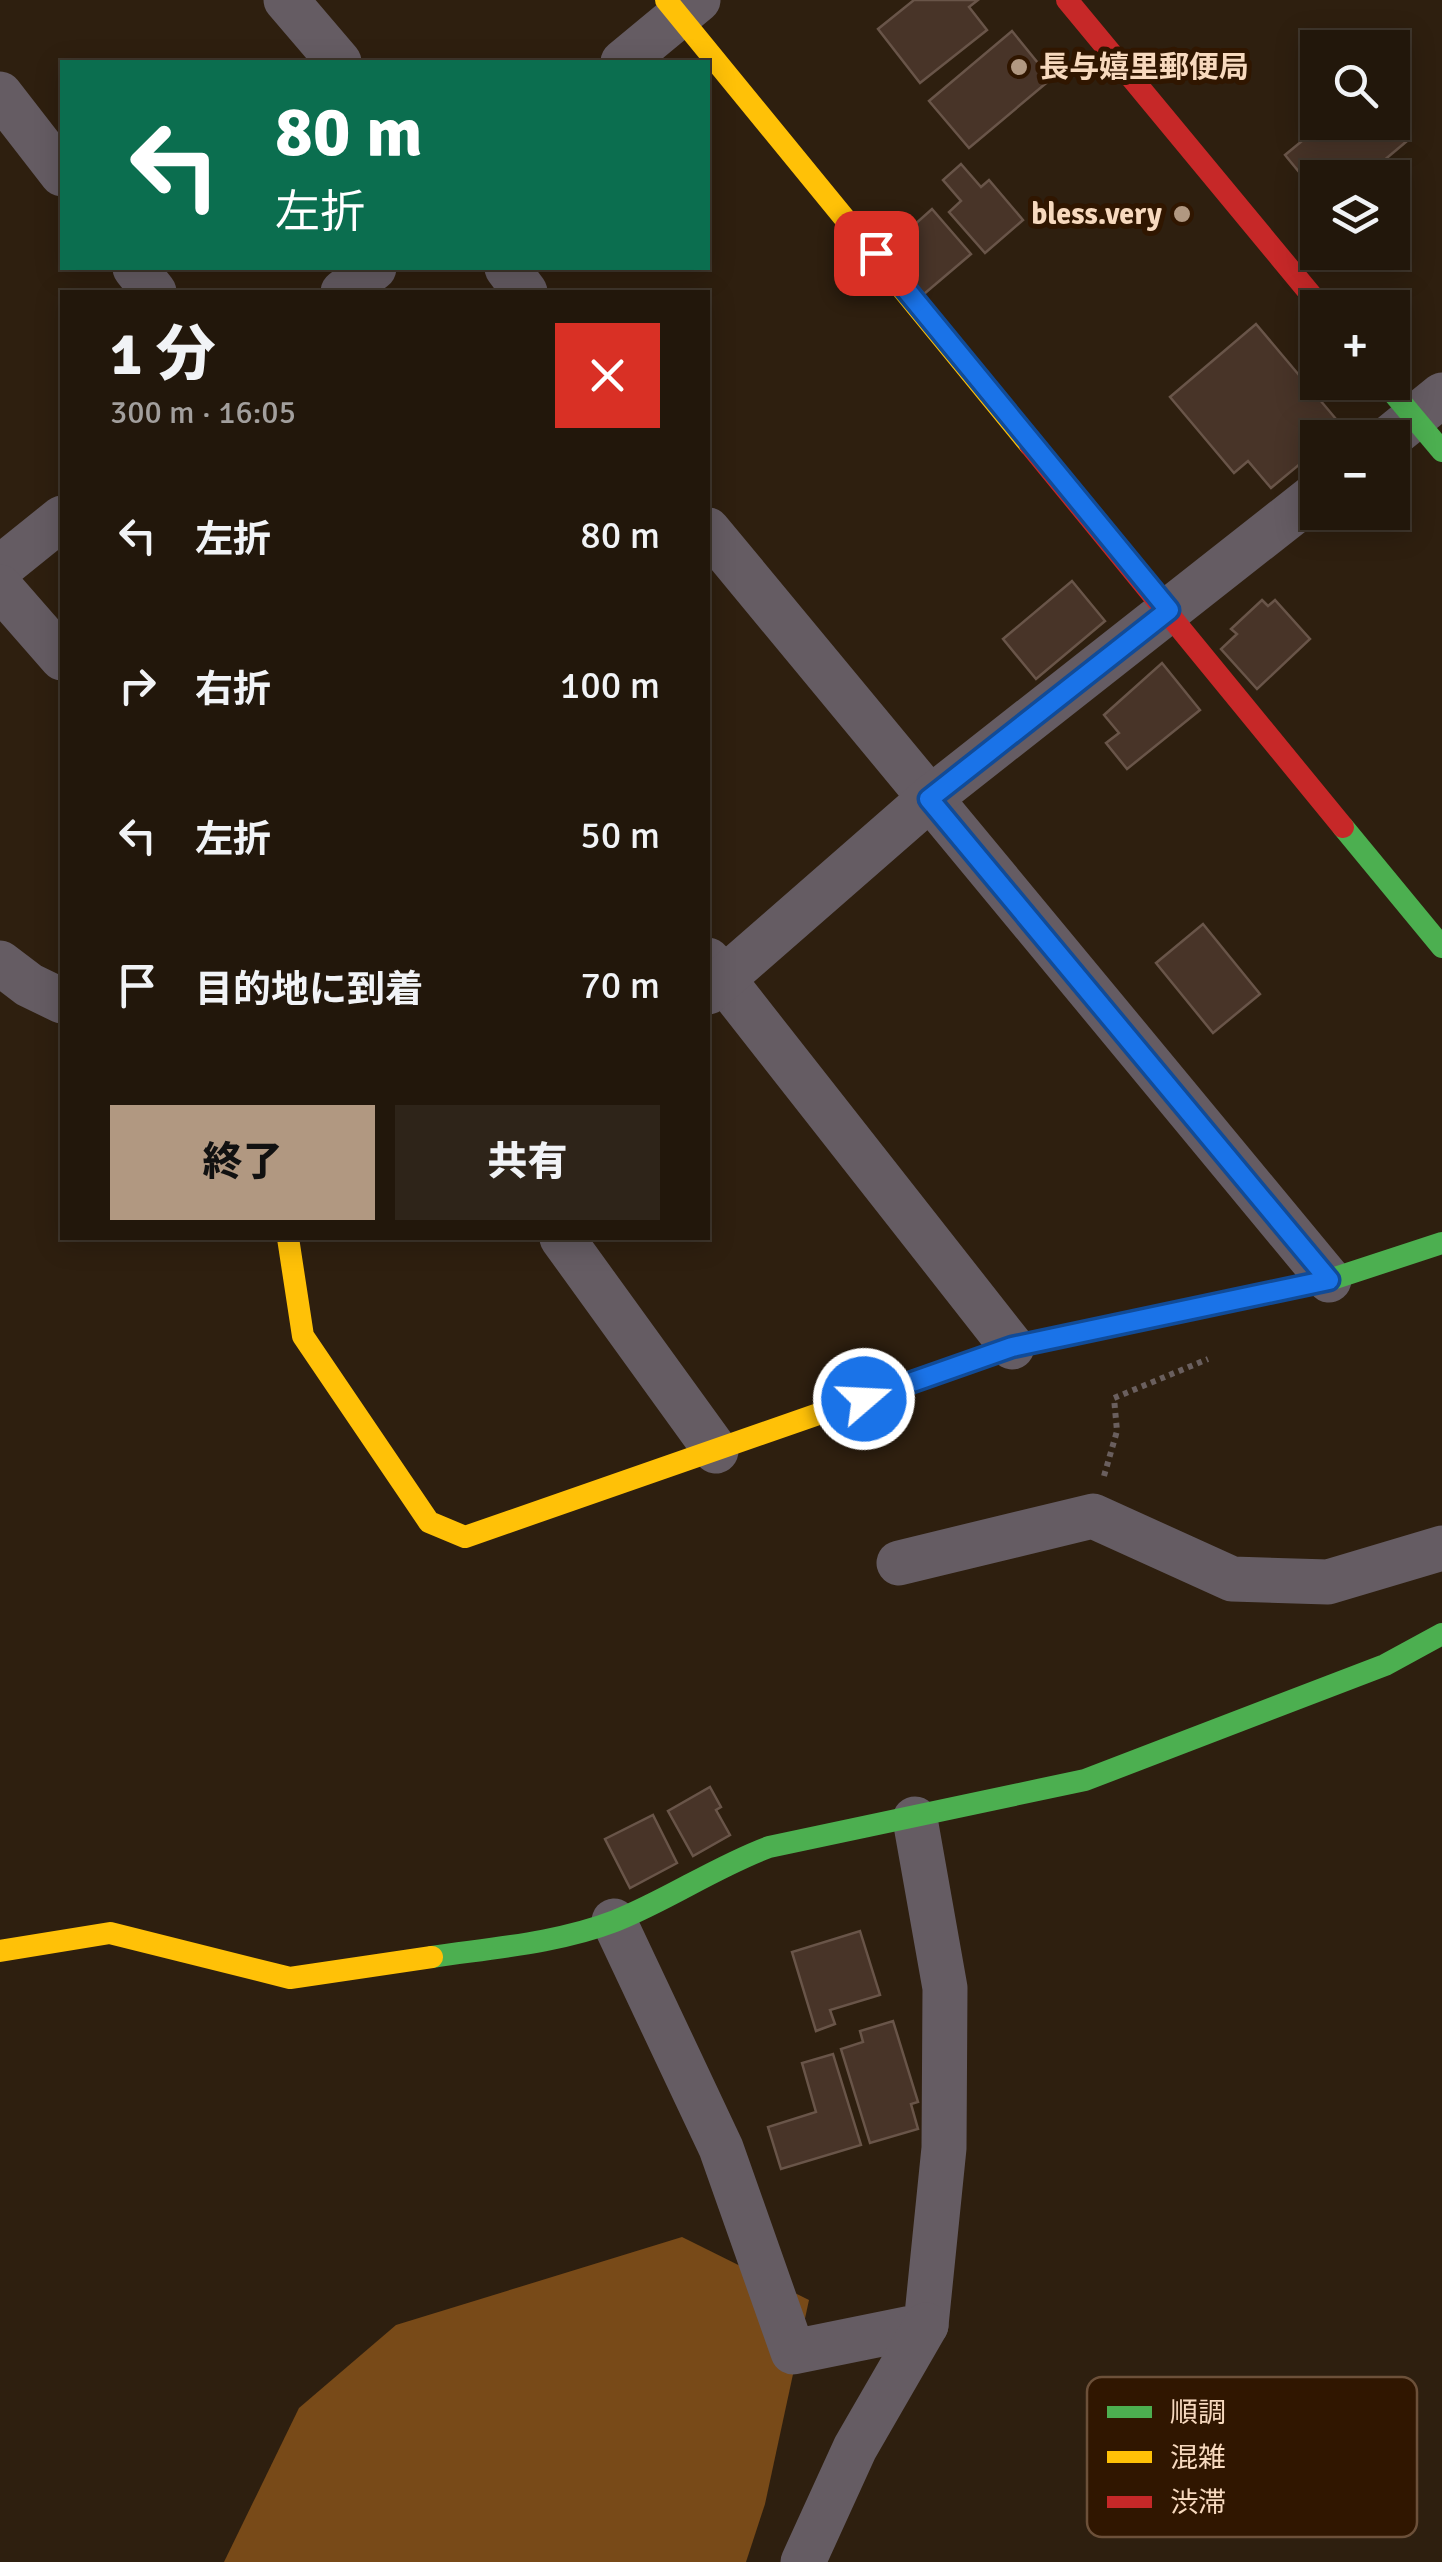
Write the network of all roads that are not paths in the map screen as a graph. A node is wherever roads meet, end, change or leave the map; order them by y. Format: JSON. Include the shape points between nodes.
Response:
{"nodes":[{"id":1,"x":286,"y":0,"type":"edge"},
{"id":2,"x":1068,"y":0,"type":"edge"},
{"id":3,"x":681,"y":5,"type":"edge"},
{"id":4,"x":337,"y":60,"type":"edge"},
{"id":5,"x":625,"y":60,"type":"edge"},
{"id":6,"x":0,"y":94,"type":"edge"},
{"id":7,"x":60,"y":171,"type":"edge"},
{"id":8,"x":137,"y":270,"type":"edge"},
{"id":9,"x":371,"y":270,"type":"edge"},
{"id":10,"x":152,"y":290,"type":"edge"},
{"id":11,"x":346,"y":290,"type":"edge"},
{"id":12,"x":1307,"y":290,"type":"edge"},
{"id":13,"x":1400,"y":400,"type":"edge"},
{"id":14,"x":1422,"y":426,"type":"edge"},
{"id":15,"x":1300,"y":508,"type":"edge"},
{"id":16,"x":60,"y":520,"type":"edge"},
{"id":17,"x":710,"y":532,"type":"edge"},
{"id":18,"x":0,"y":568,"type":"edge"},
{"id":19,"x":0,"y":587,"type":"edge"},
{"id":20,"x":1169,"y":610,"type":"junction"},
{"id":21,"x":60,"y":656,"type":"edge"},
{"id":22,"x":929,"y":799,"type":"junction"},
{"id":23,"x":1442,"y":947,"type":"edge"},
{"id":24,"x":0,"y":963,"type":"edge"},
{"id":25,"x":713,"y":977,"type":"edge"},
{"id":26,"x":60,"y":999,"type":"edge"},
{"id":27,"x":288,"y":1240,"type":"edge"},
{"id":28,"x":563,"y":1240,"type":"edge"},
{"id":29,"x":1442,"y":1243,"type":"edge"},
{"id":30,"x":1329,"y":1280,"type":"junction"},
{"id":31,"x":1012,"y":1347,"type":"junction"},
{"id":32,"x":716,"y":1451,"type":"junction"},
{"id":33,"x":1442,"y":1548,"type":"edge"},
{"id":34,"x":899,"y":1563,"type":"dead end"},
{"id":35,"x":1442,"y":1634,"type":"edge"},
{"id":36,"x":916,"y":1819,"type":"junction"},
{"id":37,"x":614,"y":1921,"type":"junction"},
{"id":38,"x":0,"y":1951,"type":"edge"},
{"id":39,"x":926,"y":2325,"type":"junction"},
{"id":40,"x":803,"y":2562,"type":"edge"}],
"edges":[{"from":1,"to":4,"type":"street"},
{"from":2,"to":12,"type":"street"},
{"from":3,"to":5,"type":"street"},
{"from":3,"to":20,"type":"street"},
{"from":6,"to":7,"type":"street"},
{"from":8,"to":10,"type":"street"},
{"from":9,"to":11,"type":"street"},
{"from":13,"to":14,"type":"street"},
{"from":15,"to":20,"type":"street"},
{"from":16,"to":18,"type":"street"},
{"from":17,"to":22,"type":"street"},
{"from":19,"to":21,"type":"street"},
{"from":20,"to":22,"type":"street"},
{"from":20,"to":23,"type":"street"},
{"from":22,"to":25,"type":"street"},
{"from":22,"to":30,"type":"street"},
{"from":24,"to":26,"type":"street"},
{"from":25,"to":31,"type":"street"},
{"from":27,"to":32,"type":"street","via":[[303,1336],[428,1522],[466,1538]]},
{"from":28,"to":32,"type":"street"},
{"from":29,"to":30,"type":"street"},
{"from":30,"to":31,"type":"street"},
{"from":31,"to":32,"type":"street"},
{"from":33,"to":34,"type":"street","via":[[1328,1582],[1232,1578],[1093,1516]]},
{"from":35,"to":36,"type":"street","via":[[1385,1664],[1085,1780]]},
{"from":36,"to":37,"type":"street","via":[[769,1847]]},
{"from":36,"to":39,"type":"street","via":[[945,1988],[944,2148]]},
{"from":37,"to":38,"type":"street","via":[[526,1943],[290,1978],[110,1933]]},
{"from":37,"to":39,"type":"street","via":[[721,2148],[792,2352]]},
{"from":39,"to":40,"type":"street","via":[[856,2448]]}]}
